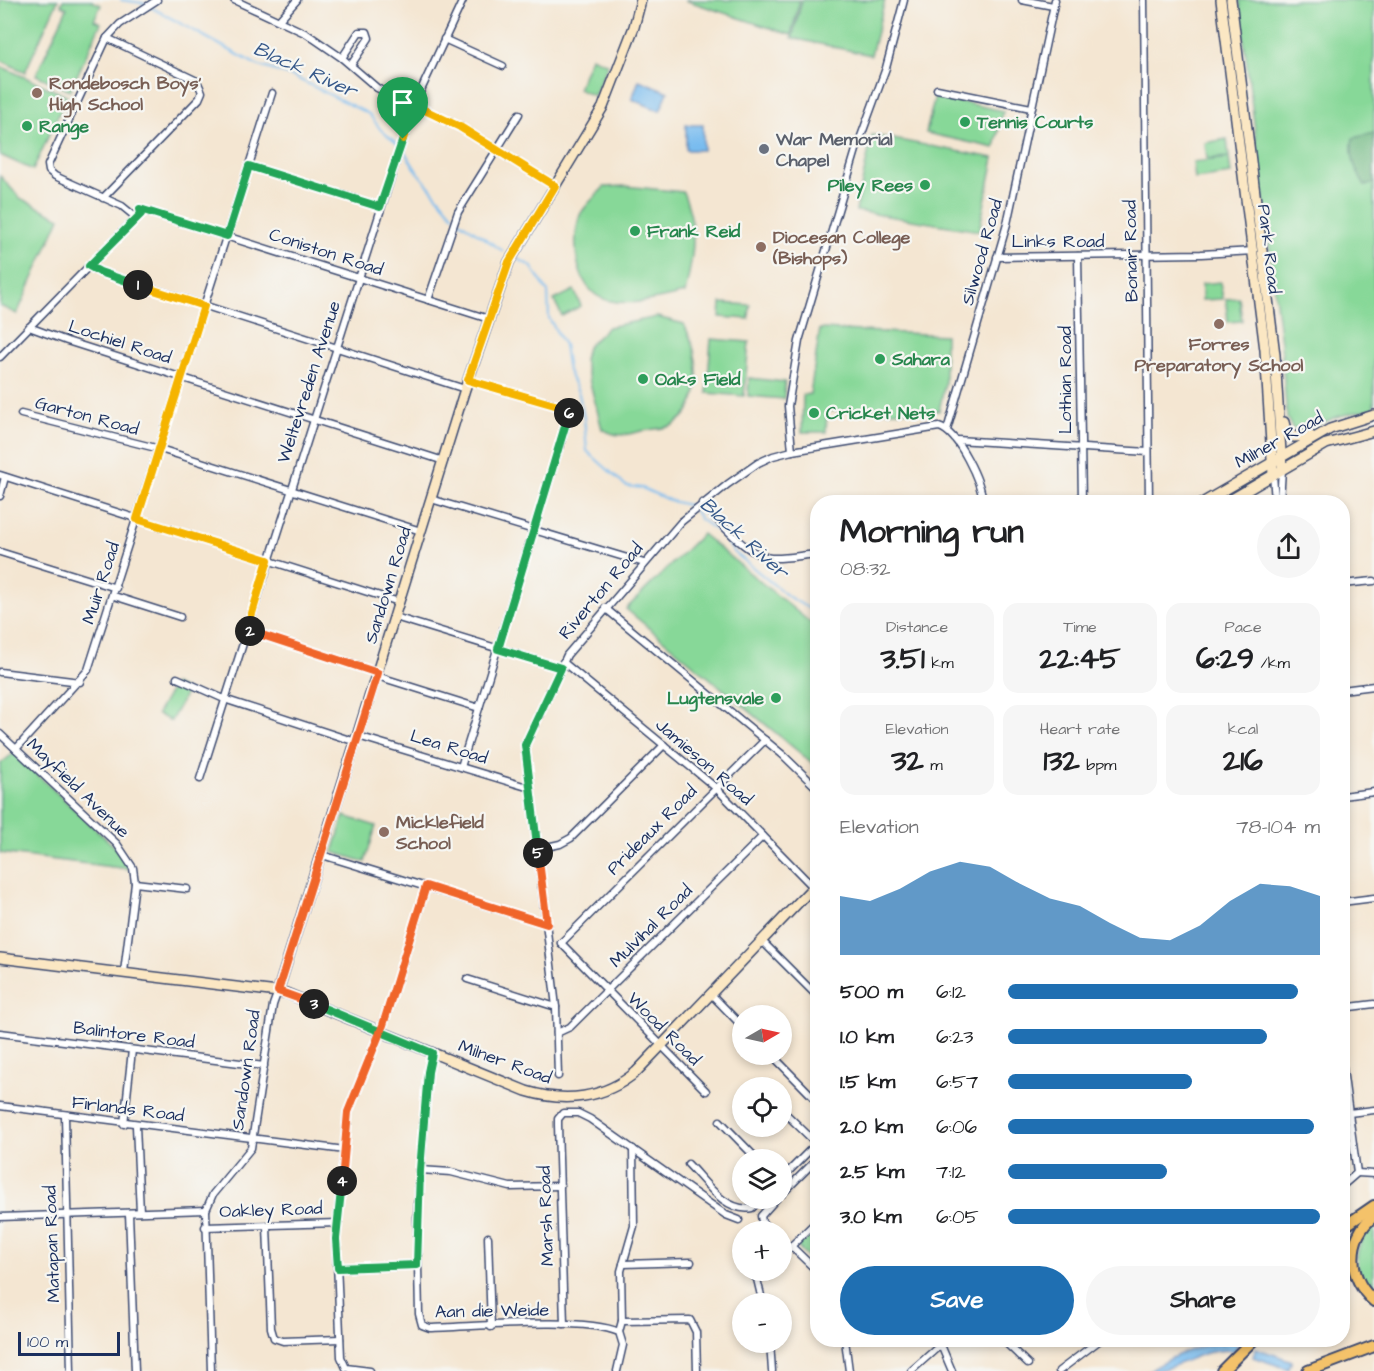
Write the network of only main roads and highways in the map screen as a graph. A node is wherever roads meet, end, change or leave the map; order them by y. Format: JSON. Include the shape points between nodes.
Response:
{"nodes":[{"id":1,"x":641,"y":0,"type":"edge"},
{"id":2,"x":1221,"y":0,"type":"edge"},
{"id":3,"x":1231,"y":0,"type":"edge"},
{"id":4,"x":1258,"y":250,"type":"junction"},
{"id":5,"x":1280,"y":405,"type":"junction"},
{"id":6,"x":1374,"y":415,"type":"edge"},
{"id":7,"x":1330,"y":429,"type":"junction"},
{"id":8,"x":1374,"y":431,"type":"edge"},
{"id":9,"x":1277,"y":460,"type":"junction"},
{"id":10,"x":1278,"y":472,"type":"junction"},
{"id":11,"x":1216,"y":495,"type":"edge"},
{"id":12,"x":1239,"y":495,"type":"edge"},
{"id":13,"x":810,"y":893,"type":"edge"},
{"id":14,"x":0,"y":958,"type":"edge"},
{"id":15,"x":278,"y":991,"type":"junction"},
{"id":16,"x":1374,"y":1206,"type":"edge"},
{"id":17,"x":1374,"y":1216,"type":"edge"},
{"id":18,"x":1350,"y":1222,"type":"edge"},
{"id":19,"x":1374,"y":1301,"type":"edge"},
{"id":20,"x":1374,"y":1346,"type":"edge"},
{"id":21,"x":1246,"y":1347,"type":"edge"},
{"id":22,"x":1222,"y":1371,"type":"edge"},
{"id":23,"x":1308,"y":1371,"type":"edge"}],
"edges":[{"from":1,"to":15,"type":"main road","name":"Sandown Road","via":[[596,121],[509,262],[467,384]]},
{"from":2,"to":4,"type":"main road","name":"Park Road"},
{"from":3,"to":4,"type":"main road","name":"Park Road"},
{"from":4,"to":5,"type":"main road","name":"Park Road"},
{"from":4,"to":9,"type":"main road","name":"Park Road"},
{"from":5,"to":7,"type":"main road","via":[[1286,430],[1294,437],[1305,438]]},
{"from":5,"to":9,"type":"main road","name":"Park Road"},
{"from":6,"to":7,"type":"main road","name":"Milner Road"},
{"from":7,"to":9,"type":"main road","name":"Milner Road"},
{"from":8,"to":10,"type":"main road","name":"Milner Road","via":[[1326,444]]},
{"from":9,"to":10,"type":"main road","name":"Park Road"},
{"from":9,"to":11,"type":"main road","name":"Milner Road"},
{"from":10,"to":12,"type":"main road","name":"Milner Road"},
{"from":13,"to":15,"type":"main road","name":"Milner Road","via":[[709,992],[636,1072],[598,1093],[566,1098],[526,1091]]},
{"from":14,"to":15,"type":"main road","name":"Milner Road"},
{"from":16,"to":18,"type":"highway"},
{"from":17,"to":19,"type":"highway","via":[[1358,1234],[1353,1254],[1360,1286]]},
{"from":20,"to":23,"type":"highway"},
{"from":21,"to":22,"type":"highway"}]}
